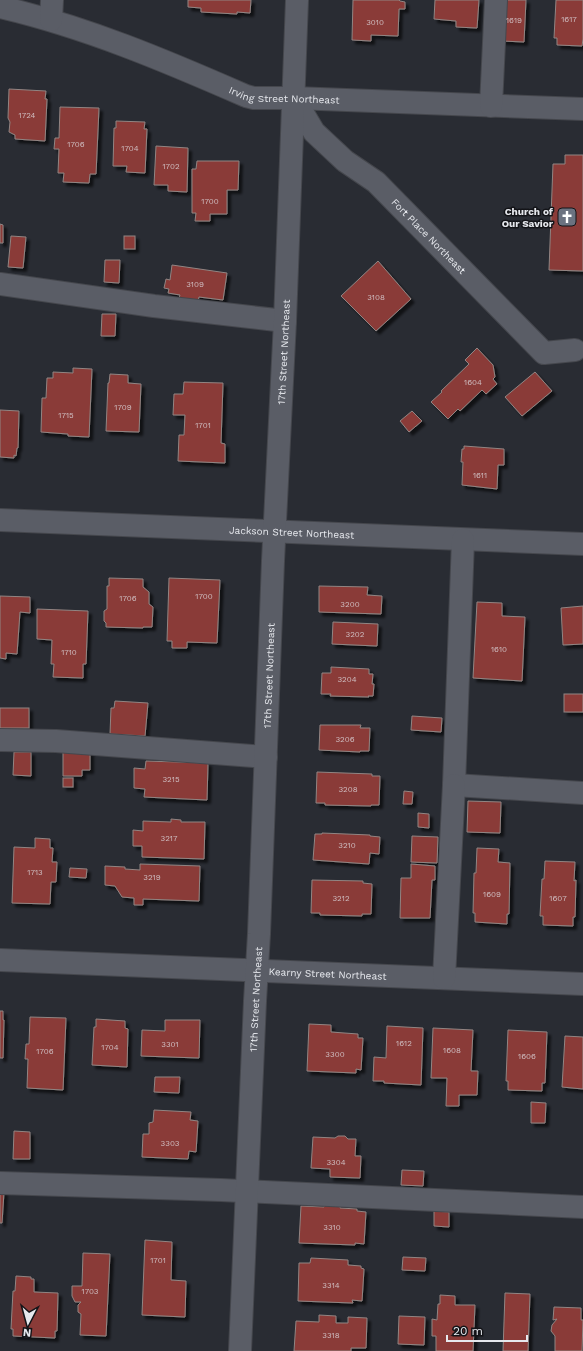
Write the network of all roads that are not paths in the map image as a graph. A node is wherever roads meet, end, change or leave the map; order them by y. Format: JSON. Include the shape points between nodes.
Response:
{"nodes":[{"id":1,"x":297,"y":0,"type":"edge"},
{"id":2,"x":496,"y":0,"type":"edge"},
{"id":3,"x":0,"y":7,"type":"edge"},
{"id":4,"x":52,"y":10,"type":"edge"},
{"id":5,"x":294,"y":98,"type":"junction"},
{"id":6,"x":491,"y":106,"type":"junction"},
{"id":7,"x":583,"y":109,"type":"edge"},
{"id":8,"x":0,"y":284,"type":"edge"},
{"id":9,"x":285,"y":321,"type":"junction"},
{"id":10,"x":575,"y":350,"type":"dead end"},
{"id":11,"x":0,"y":520,"type":"edge"},
{"id":12,"x":275,"y":532,"type":"junction"},
{"id":13,"x":464,"y":540,"type":"junction"},
{"id":14,"x":583,"y":544,"type":"edge"},
{"id":15,"x":0,"y":740,"type":"edge"},
{"id":16,"x":266,"y":757,"type":"junction"},
{"id":17,"x":454,"y":785,"type":"junction"},
{"id":18,"x":583,"y":793,"type":"edge"},
{"id":19,"x":0,"y":960,"type":"edge"},
{"id":20,"x":257,"y":971,"type":"junction"},
{"id":21,"x":444,"y":978,"type":"junction"},
{"id":22,"x":583,"y":984,"type":"edge"},
{"id":23,"x":0,"y":1182,"type":"edge"},
{"id":24,"x":247,"y":1192,"type":"junction"},
{"id":25,"x":583,"y":1207,"type":"edge"},
{"id":26,"x":240,"y":1351,"type":"edge"}],
"edges":[{"from":1,"to":5,"type":"street","name":"17th Street Northeast"},
{"from":2,"to":6,"type":"street"},
{"from":3,"to":4,"type":"street","name":"Irving Street Northeast"},
{"from":4,"to":5,"type":"street","name":"Irving Street Northeast","via":[[125,45],[246,96]]},
{"from":5,"to":6,"type":"street","name":"Irving Street Northeast"},
{"from":5,"to":9,"type":"street","name":"17th Street Northeast"},
{"from":5,"to":10,"type":"street","name":"Fort Place Northeast","via":[[314,132],[345,162],[376,182],[544,353]]},
{"from":6,"to":7,"type":"street","name":"Irving Street Northeast"},
{"from":8,"to":9,"type":"street"},
{"from":9,"to":12,"type":"street","name":"17th Street Northeast"},
{"from":11,"to":12,"type":"street","name":"Jackson Street Northeast"},
{"from":12,"to":13,"type":"street","name":"Jackson Street Northeast"},
{"from":12,"to":16,"type":"street","name":"17th Street Northeast"},
{"from":13,"to":14,"type":"street","name":"Jackson Street Northeast"},
{"from":13,"to":17,"type":"street"},
{"from":15,"to":16,"type":"street"},
{"from":16,"to":20,"type":"street","name":"17th Street Northeast"},
{"from":17,"to":18,"type":"street"},
{"from":17,"to":21,"type":"street"},
{"from":19,"to":20,"type":"street","name":"Kearny Street Northeast"},
{"from":20,"to":21,"type":"street","name":"Kearny Street Northeast"},
{"from":20,"to":24,"type":"street","name":"17th Street Northeast"},
{"from":21,"to":22,"type":"street","name":"Kearny Street Northeast"},
{"from":23,"to":24,"type":"street"},
{"from":24,"to":25,"type":"street"},
{"from":24,"to":26,"type":"street","name":"17th Street Northeast"}]}
